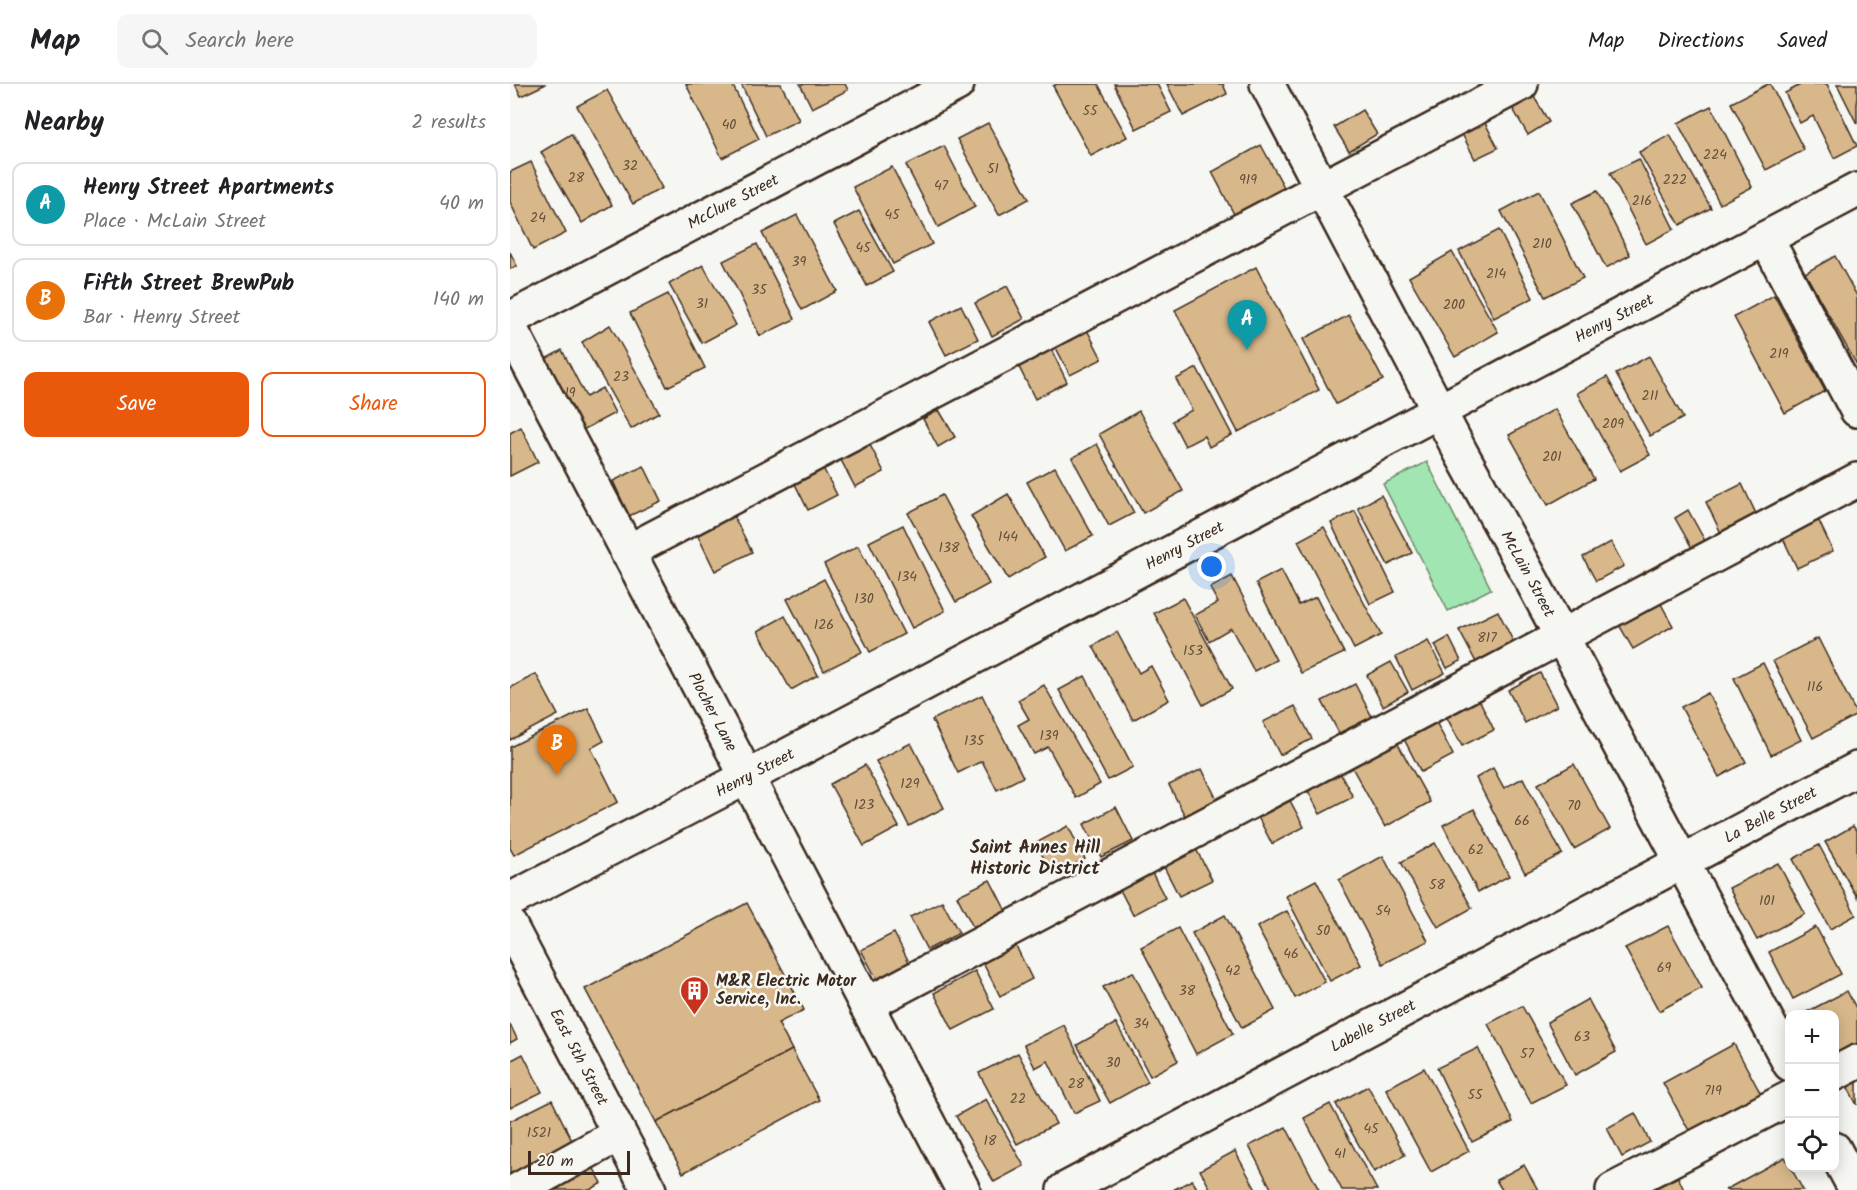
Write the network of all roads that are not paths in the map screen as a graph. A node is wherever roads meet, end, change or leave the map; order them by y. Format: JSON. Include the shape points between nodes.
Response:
{"nodes":[{"id":1,"x":957,"y":84,"type":"edge"},
{"id":2,"x":1268,"y":84,"type":"edge"},
{"id":3,"x":1521,"y":84,"type":"edge"},
{"id":4,"x":1322,"y":188,"type":"junction"},
{"id":5,"x":1857,"y":190,"type":"edge"},
{"id":6,"x":1767,"y":238,"type":"junction"},
{"id":7,"x":510,"y":319,"type":"edge"},
{"id":8,"x":510,"y":328,"type":"edge"},
{"id":9,"x":1440,"y":410,"type":"junction"},
{"id":10,"x":1857,"y":410,"type":"edge"},
{"id":11,"x":1857,"y":480,"type":"edge"},
{"id":12,"x":627,"y":552,"type":"junction"},
{"id":13,"x":1562,"y":637,"type":"junction"},
{"id":14,"x":1857,"y":769,"type":"edge"},
{"id":15,"x":747,"y":777,"type":"junction"},
{"id":16,"x":1682,"y":862,"type":"junction"},
{"id":17,"x":510,"y":900,"type":"edge"},
{"id":18,"x":510,"y":926,"type":"edge"},
{"id":19,"x":866,"y":1005,"type":"junction"},
{"id":20,"x":1785,"y":1055,"type":"edge"},
{"id":21,"x":1857,"y":1062,"type":"edge"},
{"id":22,"x":1839,"y":1071,"type":"edge"},
{"id":23,"x":1785,"y":1101,"type":"edge"},
{"id":24,"x":619,"y":1134,"type":"junction"},
{"id":25,"x":1839,"y":1158,"type":"edge"},
{"id":26,"x":518,"y":1190,"type":"edge"},
{"id":27,"x":649,"y":1190,"type":"edge"},
{"id":28,"x":963,"y":1190,"type":"edge"},
{"id":29,"x":1064,"y":1190,"type":"edge"},
{"id":30,"x":1613,"y":1190,"type":"edge"},
{"id":31,"x":1856,"y":1190,"type":"edge"}],
"edges":[{"from":1,"to":7,"type":"street","name":"McClure Street"},
{"from":2,"to":4,"type":"street","name":"McLain Street"},
{"from":3,"to":4,"type":"street"},
{"from":4,"to":9,"type":"street","name":"McLain Street"},
{"from":4,"to":12,"type":"street"},
{"from":5,"to":6,"type":"street","name":"Henry Street"},
{"from":6,"to":9,"type":"street","name":"Henry Street"},
{"from":6,"to":10,"type":"street"},
{"from":8,"to":12,"type":"street","name":"Plocher Lane"},
{"from":9,"to":13,"type":"street","name":"McLain Street"},
{"from":9,"to":15,"type":"street","name":"Henry Street"},
{"from":11,"to":13,"type":"street"},
{"from":12,"to":15,"type":"street","name":"Plocher Lane"},
{"from":13,"to":16,"type":"street","name":"McLain Street"},
{"from":13,"to":19,"type":"street"},
{"from":14,"to":16,"type":"street","name":"La Belle Street"},
{"from":15,"to":17,"type":"street","name":"Henry Street"},
{"from":15,"to":19,"type":"street","name":"Plocher Lane"},
{"from":16,"to":20,"type":"street","name":"McLain Street"},
{"from":16,"to":29,"type":"street","name":"Labelle Street"},
{"from":18,"to":24,"type":"street","name":"East 5th Street"},
{"from":19,"to":28,"type":"street","name":"Plocher Lane"},
{"from":21,"to":22,"type":"street"},
{"from":23,"to":30,"type":"street"},
{"from":24,"to":26,"type":"street"},
{"from":24,"to":27,"type":"street","name":"East 5th Street"},
{"from":25,"to":31,"type":"street"}]}
